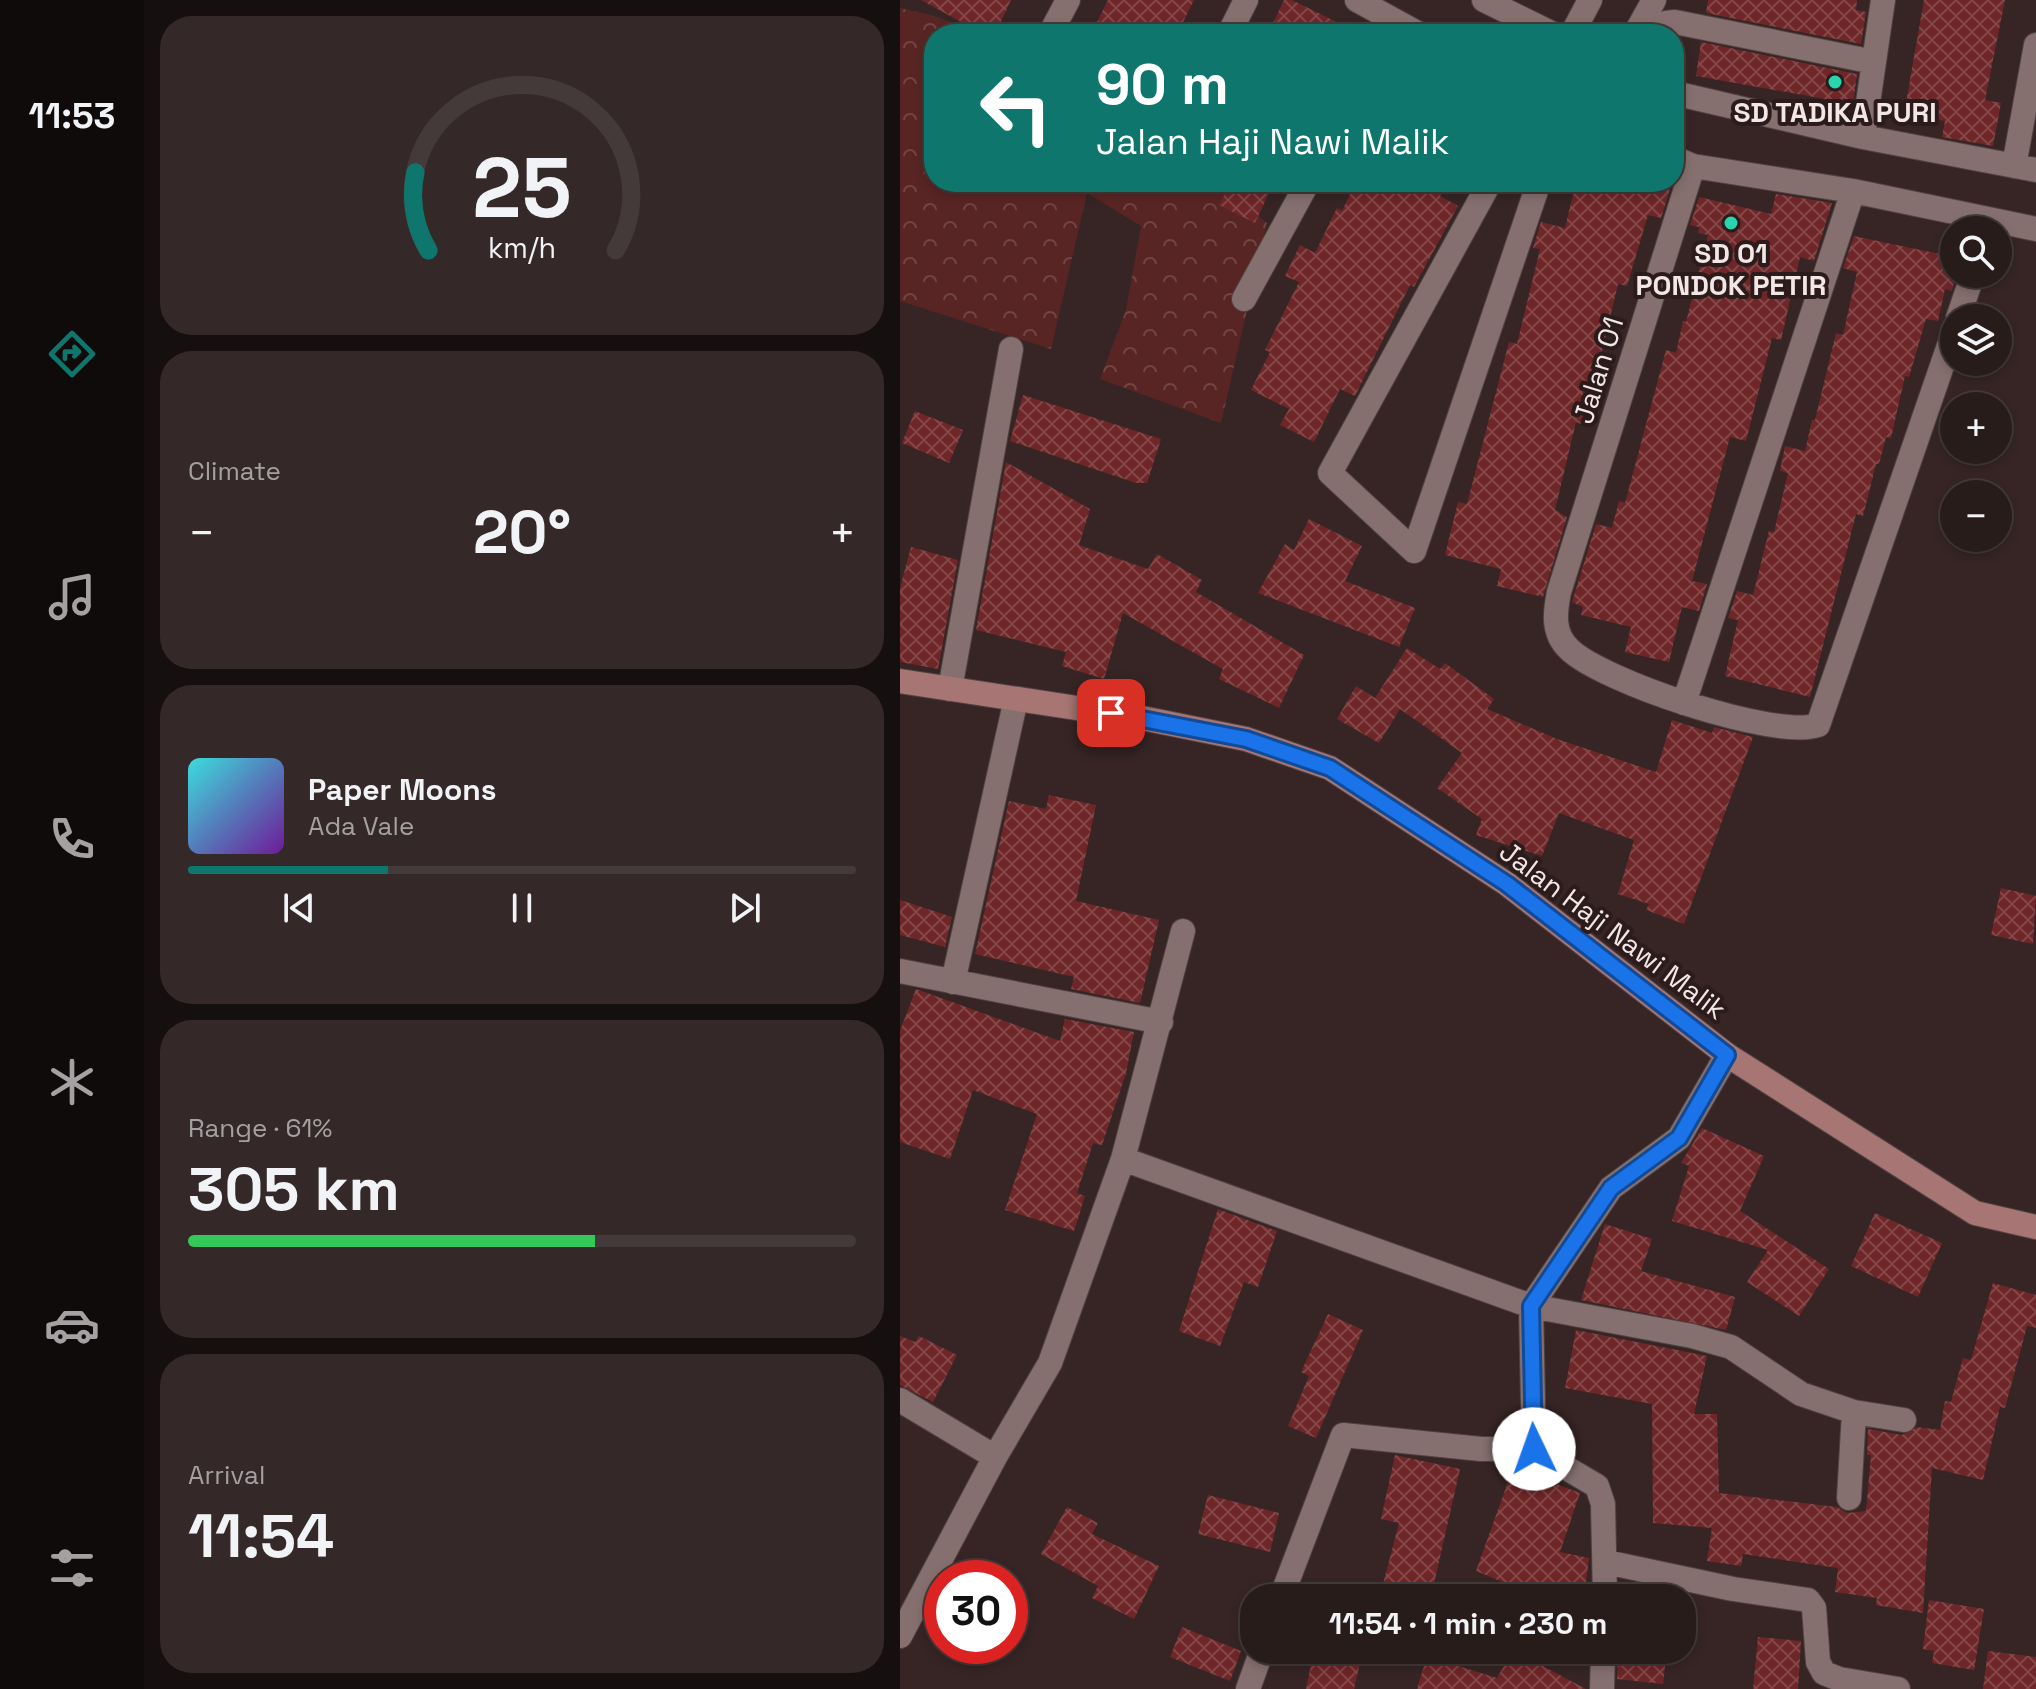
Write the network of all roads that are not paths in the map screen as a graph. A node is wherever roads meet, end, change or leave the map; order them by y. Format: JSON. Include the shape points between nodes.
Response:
{"nodes":[{"id":1,"x":1068,"y":0,"type":"edge"},
{"id":2,"x":1246,"y":0,"type":"edge"},
{"id":3,"x":1357,"y":0,"type":"edge"},
{"id":4,"x":1484,"y":0,"type":"edge"},
{"id":5,"x":1590,"y":0,"type":"edge"},
{"id":6,"x":1654,"y":0,"type":"edge"},
{"id":7,"x":1883,"y":0,"type":"edge"},
{"id":8,"x":1055,"y":24,"type":"edge"},
{"id":9,"x":1234,"y":24,"type":"edge"},
{"id":10,"x":1387,"y":24,"type":"edge"},
{"id":11,"x":1533,"y":24,"type":"edge"},
{"id":12,"x":1577,"y":24,"type":"edge"},
{"id":13,"x":1641,"y":24,"type":"edge"},
{"id":14,"x":1665,"y":24,"type":"edge"},
{"id":15,"x":2036,"y":45,"type":"edge"},
{"id":16,"x":1874,"y":62,"type":"junction"},
{"id":17,"x":1684,"y":95,"type":"edge"},
{"id":18,"x":1863,"y":137,"type":"junction"},
{"id":19,"x":1684,"y":162,"type":"edge"},
{"id":20,"x":2025,"y":168,"type":"edge"},
{"id":21,"x":1853,"y":191,"type":"junction"},
{"id":22,"x":1303,"y":192,"type":"edge"},
{"id":23,"x":1485,"y":192,"type":"edge"},
{"id":24,"x":1536,"y":192,"type":"edge"},
{"id":25,"x":1675,"y":192,"type":"edge"},
{"id":26,"x":1954,"y":216,"type":"edge"},
{"id":27,"x":2012,"y":227,"type":"edge"},
{"id":28,"x":2036,"y":229,"type":"edge"},
{"id":29,"x":1244,"y":299,"type":"dead end"},
{"id":30,"x":1011,"y":349,"type":"dead end"},
{"id":31,"x":1940,"y":372,"type":"edge"},
{"id":32,"x":900,"y":681,"type":"edge"},
{"id":33,"x":950,"y":689,"type":"junction"},
{"id":34,"x":1016,"y":699,"type":"junction"},
{"id":35,"x":1684,"y":703,"type":"junction"},
{"id":36,"x":1183,"y":931,"type":"dead end"},
{"id":37,"x":901,"y":974,"type":"edge"},
{"id":38,"x":953,"y":982,"type":"junction"},
{"id":39,"x":1161,"y":1022,"type":"junction"},
{"id":40,"x":1727,"y":1055,"type":"junction"},
{"id":41,"x":1123,"y":1159,"type":"junction"},
{"id":42,"x":2036,"y":1227,"type":"edge"},
{"id":43,"x":1531,"y":1306,"type":"junction"},
{"id":44,"x":900,"y":1400,"type":"edge"},
{"id":45,"x":1854,"y":1412,"type":"junction"},
{"id":46,"x":1904,"y":1420,"type":"dead end"},
{"id":47,"x":1534,"y":1449,"type":"junction"},
{"id":48,"x":995,"y":1457,"type":"junction"},
{"id":49,"x":1849,"y":1498,"type":"dead end"},
{"id":50,"x":1606,"y":1562,"type":"junction"},
{"id":51,"x":1286,"y":1584,"type":"edge"},
{"id":52,"x":1605,"y":1584,"type":"edge"},
{"id":53,"x":900,"y":1636,"type":"edge"},
{"id":54,"x":1257,"y":1664,"type":"edge"},
{"id":55,"x":1603,"y":1664,"type":"edge"},
{"id":56,"x":1248,"y":1689,"type":"edge"},
{"id":57,"x":1602,"y":1689,"type":"edge"},
{"id":58,"x":1898,"y":1689,"type":"edge"}],
"edges":[{"from":1,"to":8,"type":"street"},
{"from":2,"to":9,"type":"street"},
{"from":3,"to":10,"type":"street"},
{"from":4,"to":11,"type":"street"},
{"from":5,"to":12,"type":"street"},
{"from":6,"to":13,"type":"street"},
{"from":7,"to":16,"type":"street"},
{"from":14,"to":16,"type":"street"},
{"from":15,"to":20,"type":"street"},
{"from":16,"to":18,"type":"street"},
{"from":17,"to":18,"type":"street"},
{"from":18,"to":20,"type":"street"},
{"from":19,"to":21,"type":"street"},
{"from":21,"to":26,"type":"street"},
{"from":21,"to":35,"type":"street"},
{"from":22,"to":29,"type":"street"},
{"from":23,"to":24,"type":"street","via":[[1330,473],[1414,551]]},
{"from":25,"to":35,"type":"street","name":"Jalan O1","via":[[1554,617],[1569,650],[1650,692]]},
{"from":27,"to":28,"type":"street"},
{"from":30,"to":33,"type":"street"},
{"from":31,"to":35,"type":"street","name":"Jalan O1","via":[[1818,725],[1809,729],[1762,723]]},
{"from":32,"to":33,"type":"main road","name":"Jalan Haji Nawi Malik"},
{"from":33,"to":34,"type":"main road","name":"Jalan Haji Nawi Malik"},
{"from":34,"to":38,"type":"street"},
{"from":34,"to":40,"type":"main road","name":"Jalan Haji Nawi Malik","via":[[1246,739],[1330,768],[1507,884]]},
{"from":36,"to":39,"type":"street"},
{"from":37,"to":38,"type":"street"},
{"from":38,"to":39,"type":"street"},
{"from":39,"to":41,"type":"street"},
{"from":40,"to":42,"type":"main road","name":"Jalan Haji Nawi Malik","via":[[1975,1213]]},
{"from":40,"to":43,"type":"street","via":[[1679,1138],[1611,1188]]},
{"from":41,"to":43,"type":"street"},
{"from":41,"to":48,"type":"street","via":[[1050,1363]]},
{"from":43,"to":45,"type":"street","via":[[1731,1347],[1801,1394]]},
{"from":43,"to":47,"type":"street"},
{"from":44,"to":48,"type":"street"},
{"from":45,"to":46,"type":"street"},
{"from":45,"to":49,"type":"street"},
{"from":47,"to":50,"type":"street","via":[[1597,1486]]},
{"from":47,"to":51,"type":"street","via":[[1343,1435]]},
{"from":48,"to":53,"type":"street"},
{"from":50,"to":52,"type":"street"},
{"from":50,"to":58,"type":"street","via":[[1808,1600],[1814,1608],[1818,1662],[1824,1673]]},
{"from":54,"to":56,"type":"street"},
{"from":55,"to":57,"type":"street"}]}
